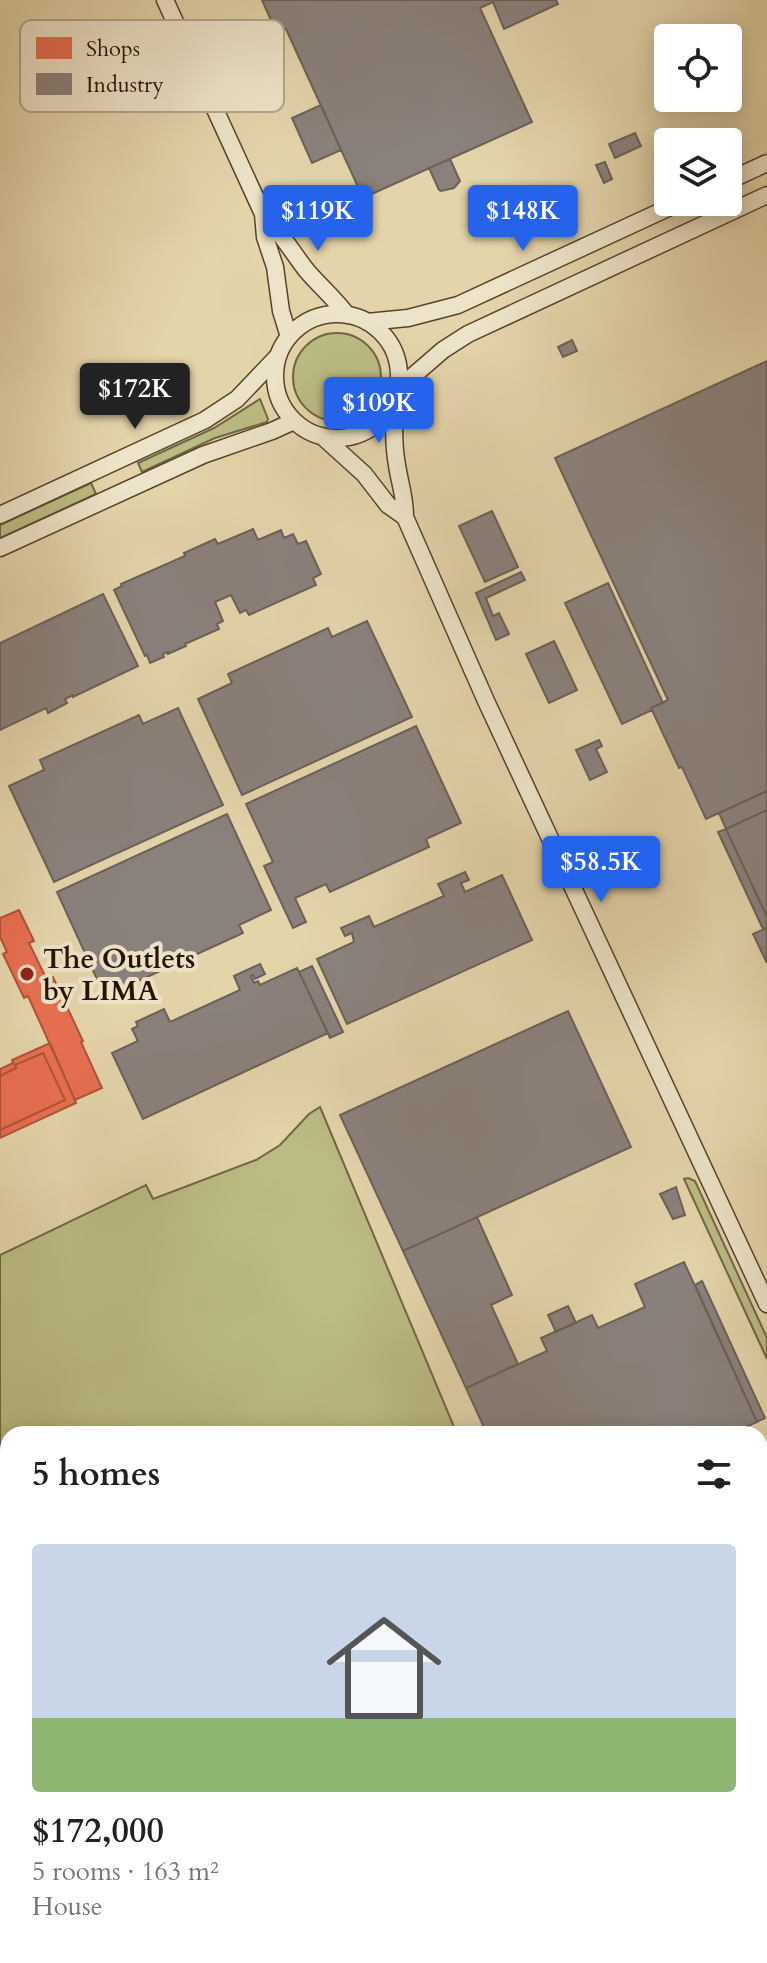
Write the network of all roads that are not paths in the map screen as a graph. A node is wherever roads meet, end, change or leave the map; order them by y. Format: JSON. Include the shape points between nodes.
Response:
{"nodes":[{"id":1,"x":165,"y":0,"type":"edge"},
{"id":2,"x":174,"y":20,"type":"edge"},
{"id":3,"x":216,"y":112,"type":"edge"},
{"id":4,"x":767,"y":163,"type":"edge"},
{"id":5,"x":742,"y":175,"type":"edge"},
{"id":6,"x":767,"y":195,"type":"edge"},
{"id":7,"x":263,"y":214,"type":"junction"},
{"id":8,"x":654,"y":214,"type":"edge"},
{"id":9,"x":347,"y":315,"type":"junction"},
{"id":10,"x":367,"y":322,"type":"junction"},
{"id":11,"x":289,"y":337,"type":"junction"},
{"id":12,"x":278,"y":356,"type":"junction"},
{"id":13,"x":397,"y":394,"type":"junction"},
{"id":14,"x":294,"y":421,"type":"junction"},
{"id":15,"x":321,"y":435,"type":"junction"},
{"id":16,"x":0,"y":515,"type":"edge"},
{"id":17,"x":405,"y":517,"type":"junction"},
{"id":18,"x":0,"y":548,"type":"edge"},
{"id":19,"x":767,"y":1304,"type":"edge"}],
"edges":[{"from":1,"to":2,"type":"street"},
{"from":3,"to":7,"type":"street"},
{"from":4,"to":5,"type":"street"},
{"from":6,"to":13,"type":"street","via":[[468,334]]},
{"from":7,"to":9,"type":"street"},
{"from":7,"to":11,"type":"street"},
{"from":8,"to":10,"type":"street","via":[[458,305]]},
{"from":9,"to":10,"type":"street"},
{"from":9,"to":11,"type":"street","via":[[325,315]]},
{"from":10,"to":13,"type":"street","via":[[394,351]]},
{"from":11,"to":12,"type":"street"},
{"from":12,"to":14,"type":"street","via":[[280,401]]},
{"from":12,"to":16,"type":"street","via":[[237,399],[205,420]]},
{"from":13,"to":15,"type":"street","via":[[377,424],[360,434]]},
{"from":13,"to":17,"type":"street","via":[[394,443]]},
{"from":14,"to":15,"type":"street"},
{"from":14,"to":18,"type":"street","via":[[203,455]]},
{"from":15,"to":17,"type":"street"},
{"from":17,"to":19,"type":"street"}]}
